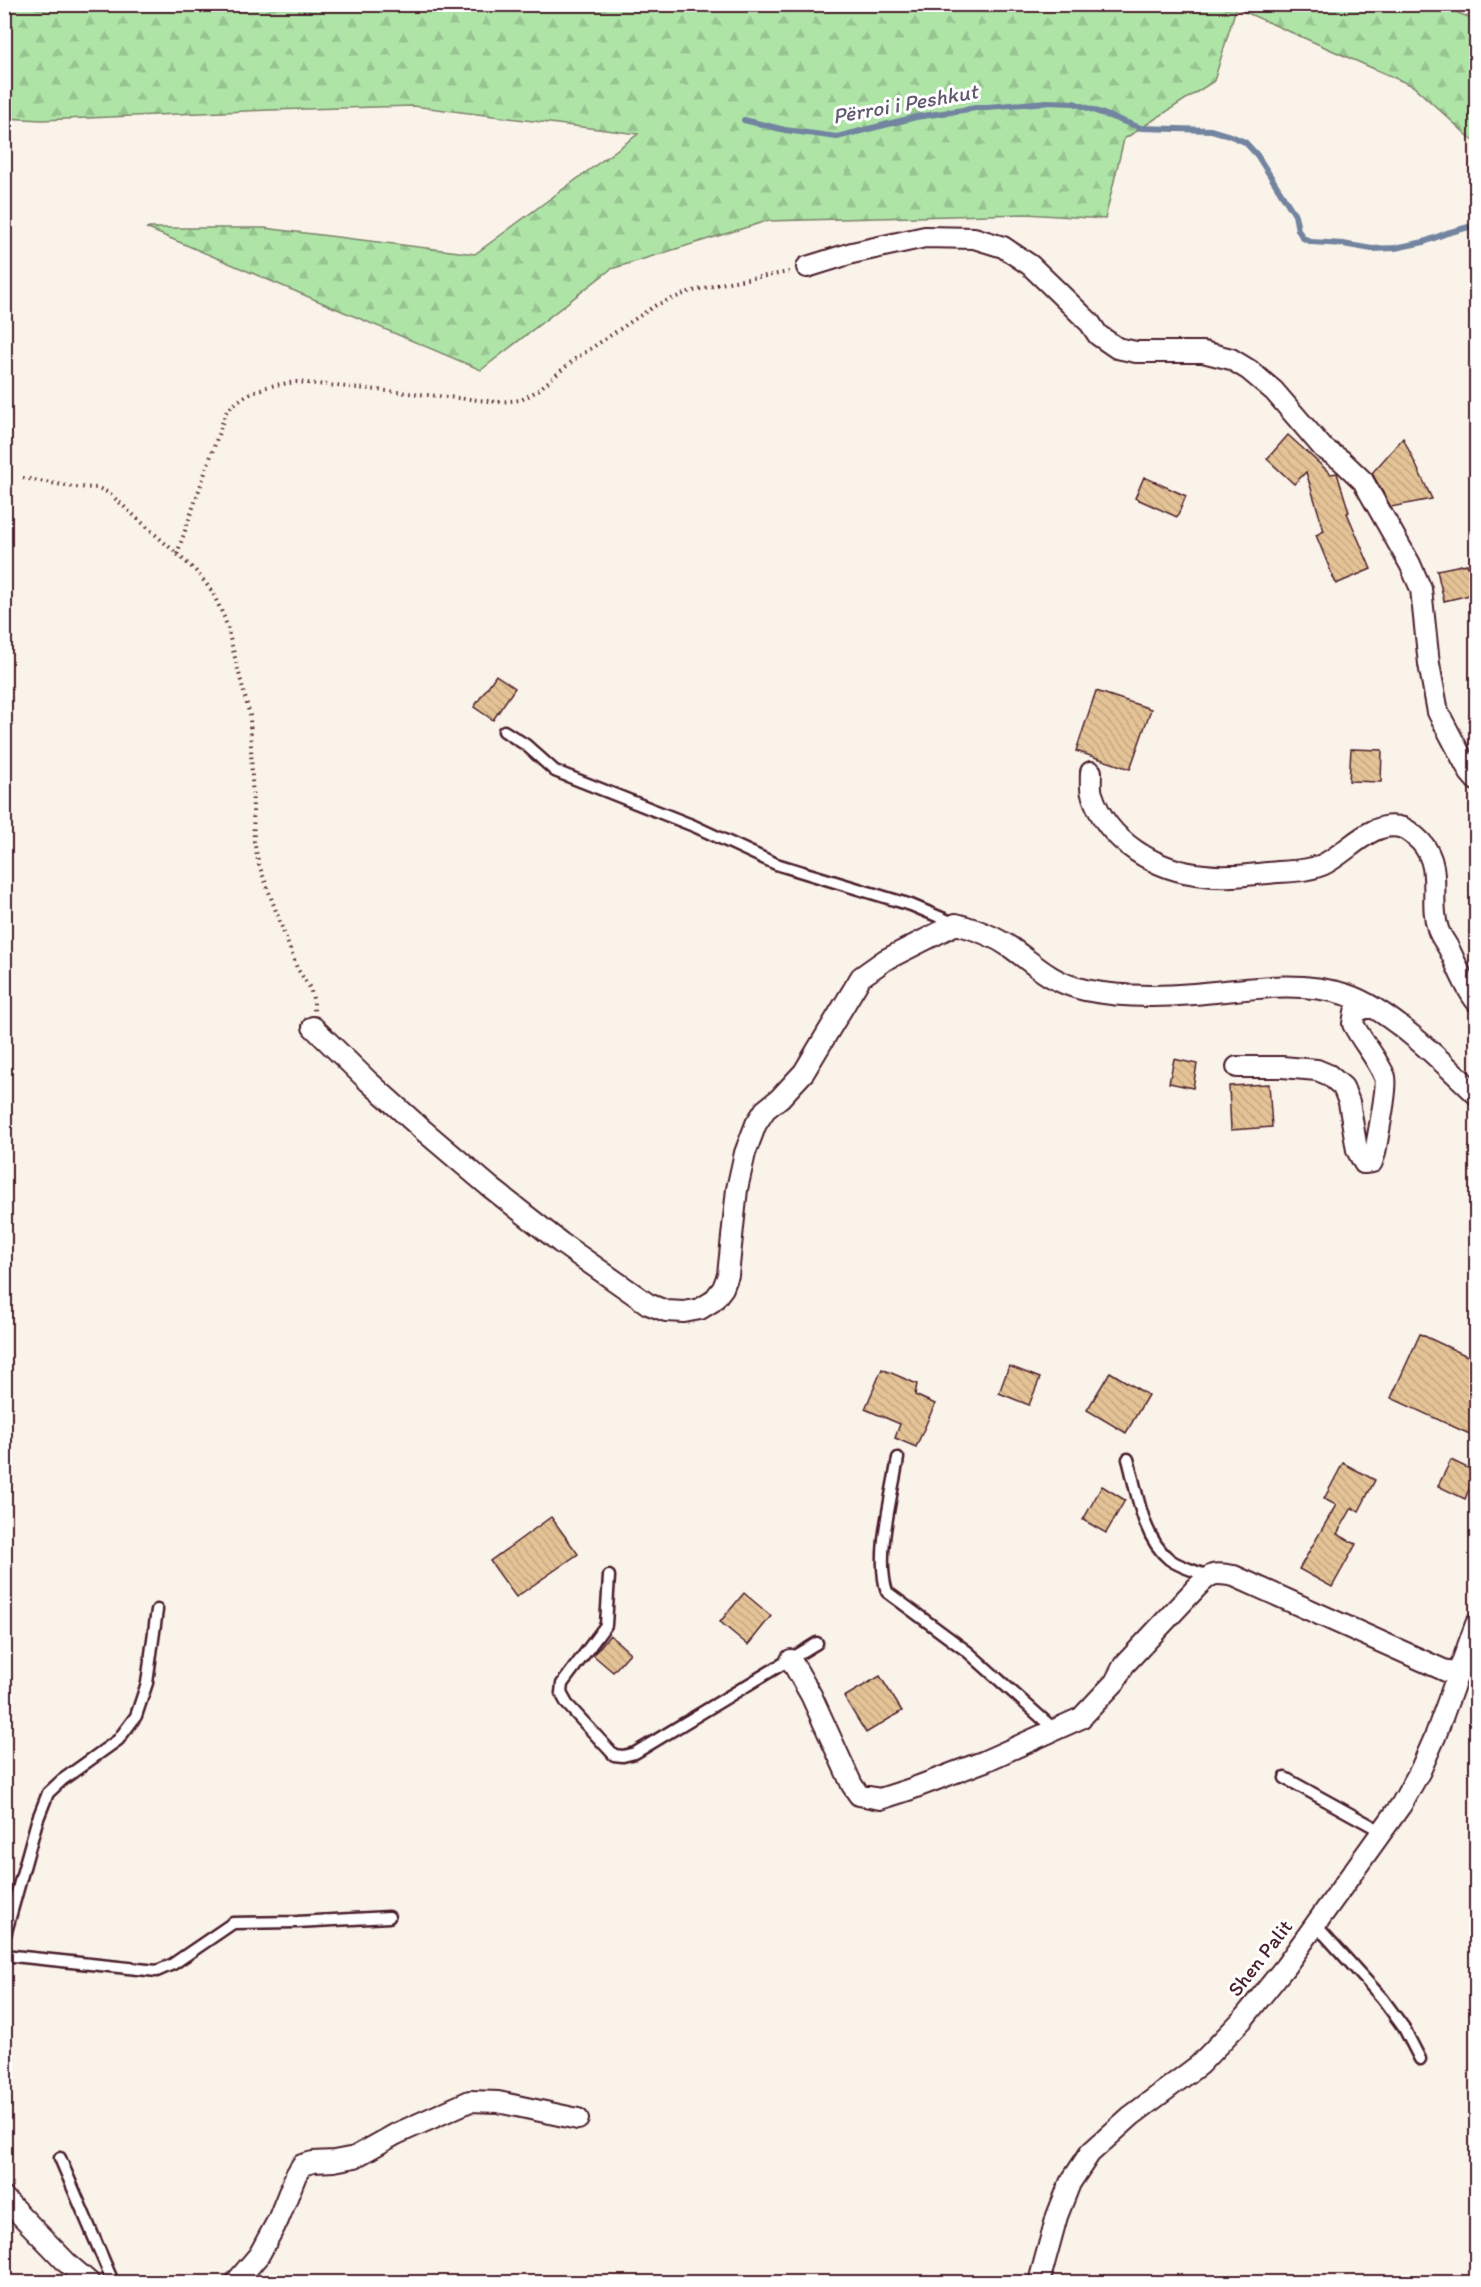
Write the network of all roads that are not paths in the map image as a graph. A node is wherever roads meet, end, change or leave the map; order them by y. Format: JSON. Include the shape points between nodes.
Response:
{"nodes":[{"id":1,"x":807,"y":267,"type":"road end"},
{"id":2,"x":504,"y":731,"type":"dead end"},
{"id":3,"x":1091,"y":772,"type":"dead end"},
{"id":4,"x":1476,"y":780,"type":"edge"},
{"id":5,"x":956,"y":924,"type":"junction"},
{"id":6,"x":1476,"y":1001,"type":"edge"},
{"id":7,"x":1371,"y":1006,"type":"junction"},
{"id":8,"x":313,"y":1027,"type":"road end"},
{"id":9,"x":1237,"y":1067,"type":"dead end"},
{"id":10,"x":1476,"y":1094,"type":"edge"},
{"id":11,"x":898,"y":1458,"type":"dead end"},
{"id":12,"x":1128,"y":1459,"type":"dead end"},
{"id":13,"x":609,"y":1576,"type":"dead end"},
{"id":14,"x":1208,"y":1576,"type":"junction"},
{"id":15,"x":157,"y":1610,"type":"dead end"},
{"id":16,"x":1476,"y":1624,"type":"edge"},
{"id":17,"x":817,"y":1643,"type":"dead end"},
{"id":18,"x":791,"y":1660,"type":"junction"},
{"id":19,"x":1457,"y":1676,"type":"junction"},
{"id":20,"x":1055,"y":1730,"type":"junction"},
{"id":21,"x":1286,"y":1778,"type":"dead end"},
{"id":22,"x":1383,"y":1832,"type":"junction"},
{"id":23,"x":389,"y":1917,"type":"dead end"},
{"id":24,"x":1316,"y":1924,"type":"junction"},
{"id":25,"x":4,"y":1940,"type":"edge"},
{"id":26,"x":4,"y":1955,"type":"edge"},
{"id":27,"x":1420,"y":2059,"type":"dead end"},
{"id":28,"x":578,"y":2119,"type":"dead end"},
{"id":29,"x":60,"y":2158,"type":"dead end"},
{"id":30,"x":4,"y":2198,"type":"edge"},
{"id":31,"x":89,"y":2283,"type":"edge"},
{"id":32,"x":113,"y":2283,"type":"edge"},
{"id":33,"x":236,"y":2283,"type":"edge"},
{"id":34,"x":1039,"y":2283,"type":"edge"}],
"edges":[{"from":1,"to":4,"type":"street","via":[[925,237],[974,238],[1003,247],[1030,265],[1098,335],[1117,348],[1136,352],[1203,352],[1231,359],[1249,370],[1274,390],[1323,448],[1363,481],[1402,549],[1421,589],[1438,712]]},
{"from":2,"to":5,"type":"lane","via":[[555,771],[694,826],[776,864],[910,905]]},
{"from":3,"to":6,"type":"street","via":[[1091,793],[1109,826],[1125,843],[1149,859],[1201,875],[1223,877],[1308,869],[1374,831],[1403,828],[1416,837],[1433,863],[1438,931]]},
{"from":5,"to":7,"type":"street","via":[[990,936],[1036,969],[1084,989],[1151,995],[1296,987],[1348,995]]},
{"from":5,"to":8,"type":"street","via":[[885,960],[861,977],[804,1072],[765,1110],[745,1153],[723,1288],[713,1301],[684,1312],[648,1304],[570,1250],[432,1138]]},
{"from":7,"to":9,"type":"street","via":[[1356,1012],[1353,1024],[1376,1057],[1386,1080],[1372,1162],[1364,1163],[1357,1150],[1349,1102],[1343,1087],[1329,1075],[1317,1070]]},
{"from":7,"to":10,"type":"street","via":[[1450,1068]]},
{"from":11,"to":20,"type":"lane","via":[[884,1550],[882,1577],[887,1592],[968,1652]]},
{"from":12,"to":14,"type":"lane","via":[[1146,1523],[1157,1546],[1170,1560]]},
{"from":13,"to":18,"type":"lane","via":[[606,1624],[562,1684],[561,1693],[614,1755],[635,1752]]},
{"from":14,"to":19,"type":"street","via":[[1234,1576]]},
{"from":14,"to":20,"type":"street","via":[[1124,1665],[1098,1702],[1081,1718]]},
{"from":15,"to":25,"type":"lane","via":[[147,1683],[136,1716],[118,1740],[48,1793]]},
{"from":16,"to":19,"type":"street","name":"Shen Palit"},
{"from":17,"to":18,"type":"lane"},
{"from":18,"to":20,"type":"street","via":[[852,1785],[859,1794],[870,1798],[880,1799],[985,1761]]},
{"from":19,"to":22,"type":"street","name":"Shen Palit","via":[[1420,1771]]},
{"from":21,"to":22,"type":"lane"},
{"from":22,"to":24,"type":"street","name":"Shen Palit"},
{"from":23,"to":26,"type":"lane","via":[[233,1923],[157,1971]]},
{"from":24,"to":27,"type":"lane","via":[[1382,1998]]},
{"from":24,"to":34,"type":"street","name":"Shen Palit","via":[[1243,2019],[1199,2065],[1131,2116],[1090,2153],[1070,2183],[1057,2216]]},
{"from":28,"to":33,"type":"street","via":[[498,2102],[470,2101],[355,2157],[302,2166],[259,2255]]},
{"from":29,"to":32,"type":"lane"},
{"from":30,"to":31,"type":"street"}]}
